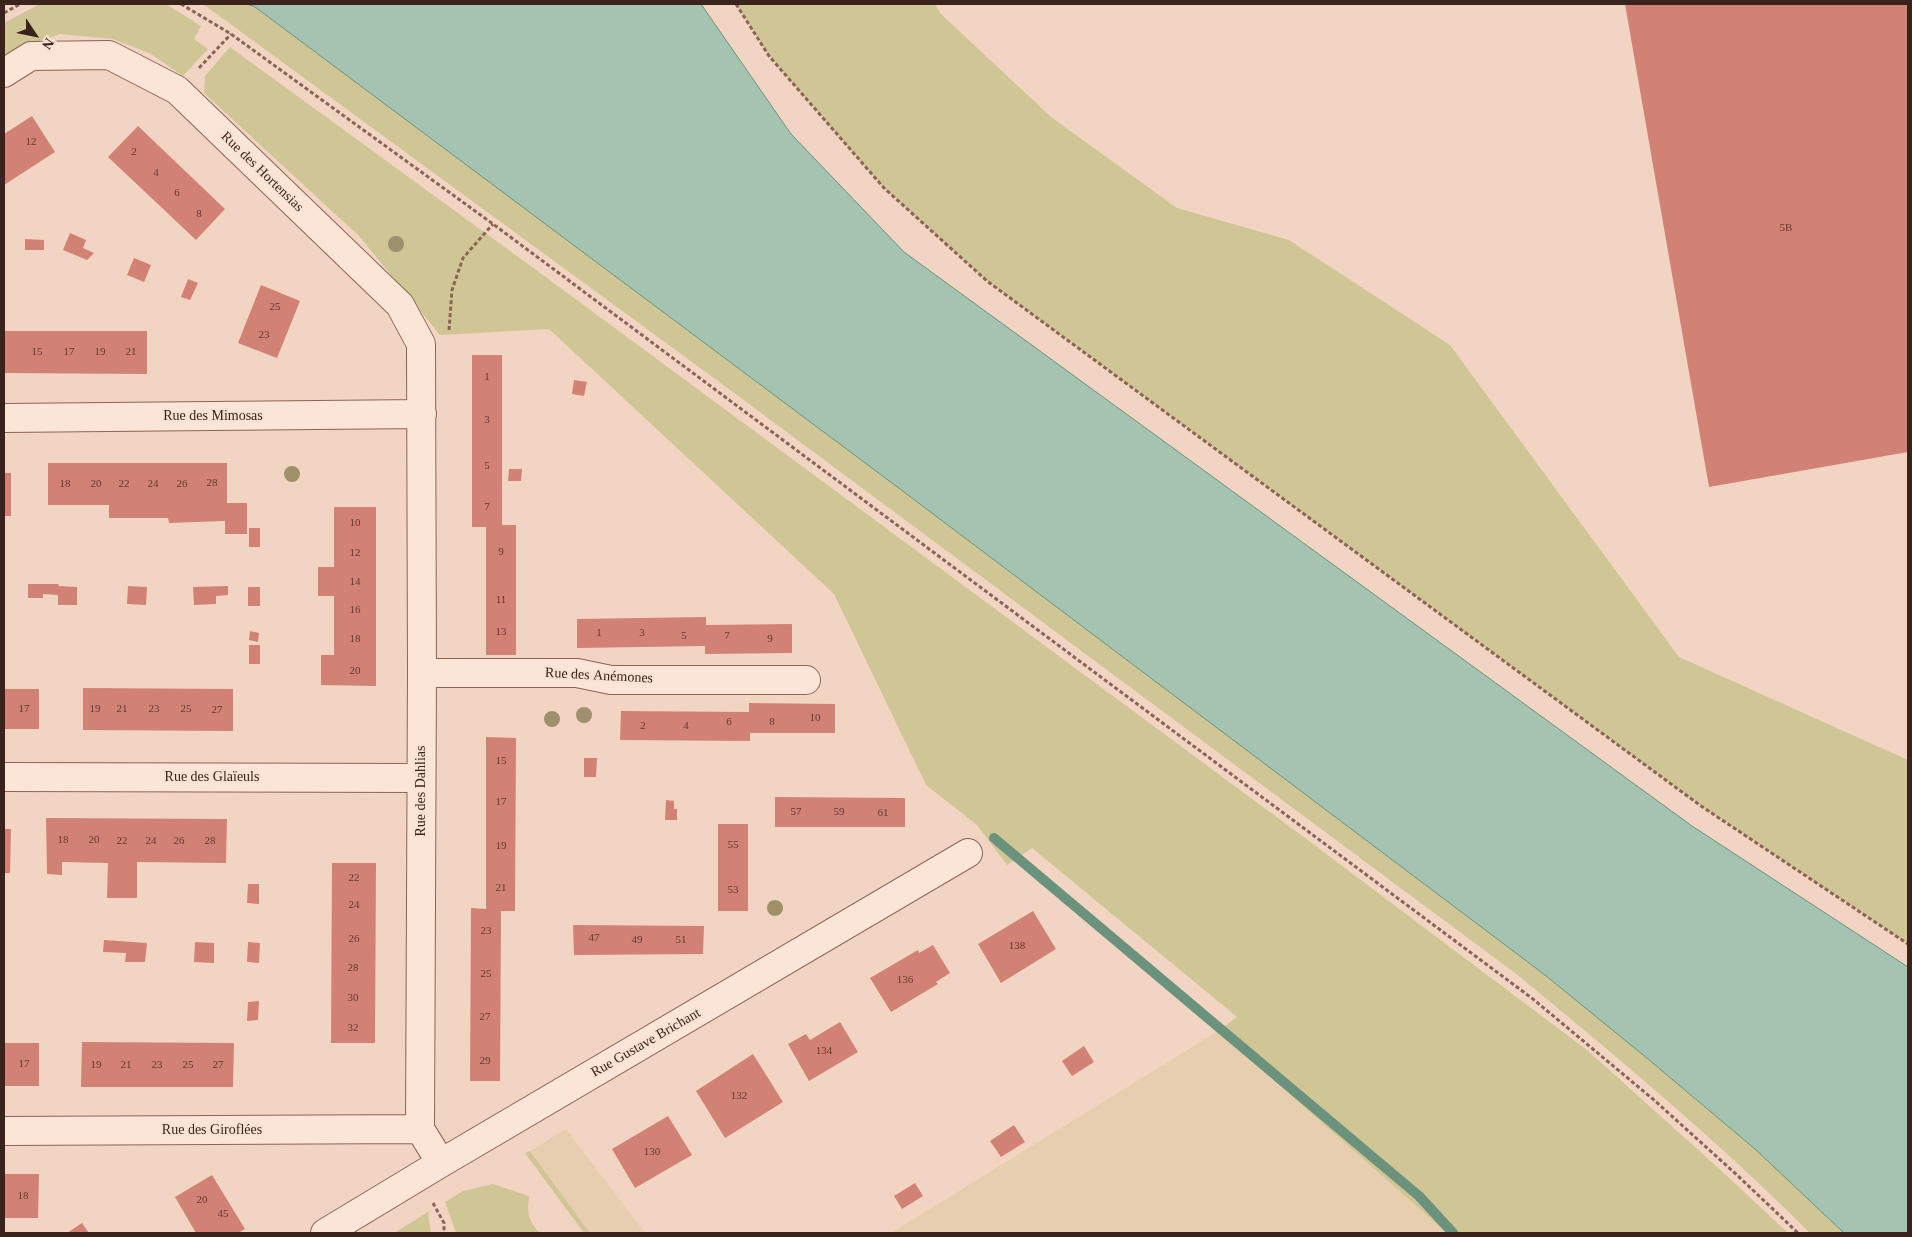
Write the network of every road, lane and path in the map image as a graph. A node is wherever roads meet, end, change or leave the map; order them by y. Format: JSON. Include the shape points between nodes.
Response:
{"nodes":[{"id":1,"x":20,"y":4,"type":"edge"},
{"id":2,"x":181,"y":4,"type":"edge"},
{"id":3,"x":736,"y":4,"type":"edge"},
{"id":4,"x":4,"y":13,"type":"edge"},
{"id":5,"x":231,"y":34,"type":"junction"},
{"id":6,"x":4,"y":73,"type":"edge"},
{"id":7,"x":177,"y":90,"type":"junction"},
{"id":8,"x":493,"y":224,"type":"junction"},
{"id":9,"x":422,"y":370,"type":"junction"},
{"id":10,"x":422,"y":414,"type":"junction"},
{"id":11,"x":4,"y":418,"type":"edge"},
{"id":12,"x":422,"y":673,"type":"junction"},
{"id":13,"x":806,"y":680,"type":"dead end"},
{"id":14,"x":4,"y":777,"type":"edge"},
{"id":15,"x":421,"y":778,"type":"junction"},
{"id":16,"x":968,"y":853,"type":"dead end"},
{"id":17,"x":1908,"y":944,"type":"edge"},
{"id":18,"x":420,"y":1129,"type":"junction"},
{"id":19,"x":4,"y":1131,"type":"edge"},
{"id":20,"x":441,"y":1163,"type":"junction"},
{"id":21,"x":325,"y":1233,"type":"edge"},
{"id":22,"x":1798,"y":1233,"type":"edge"}],
"edges":[{"from":1,"to":4,"type":"path"},
{"from":2,"to":5,"type":"path"},
{"from":3,"to":17,"type":"path","via":[[769,56],[884,188],[987,281],[1701,806]]},
{"from":5,"to":7,"type":"path"},
{"from":5,"to":8,"type":"path"},
{"from":6,"to":7,"type":"street","name":"Rue des Hortensias","via":[[31,56],[109,55]]},
{"from":7,"to":9,"type":"street","name":"Rue des Hortensias","via":[[400,305],[421,344]]},
{"from":8,"to":9,"type":"path","via":[[463,258],[452,290],[451,323],[445,344]]},
{"from":8,"to":22,"type":"path","via":[[1533,998],[1654,1100]]},
{"from":9,"to":10,"type":"street","name":"Rue des Hortensias"},
{"from":10,"to":11,"type":"street","name":"Rue des Mimosas"},
{"from":10,"to":12,"type":"street","name":"Rue des Dahlias"},
{"from":12,"to":13,"type":"street","name":"Rue des Anémones","via":[[577,673],[611,680]]},
{"from":12,"to":15,"type":"street","name":"Rue des Dahlias"},
{"from":14,"to":15,"type":"street","name":"Rue des Glaïeuls"},
{"from":15,"to":18,"type":"street","name":"Rue des Dahlias"},
{"from":16,"to":20,"type":"street","name":"Rue Gustave Brichant"},
{"from":18,"to":19,"type":"street","name":"Rue des Giroflées"},
{"from":18,"to":20,"type":"street"},
{"from":20,"to":21,"type":"street","name":"Rue Gustave Brichant"}]}
